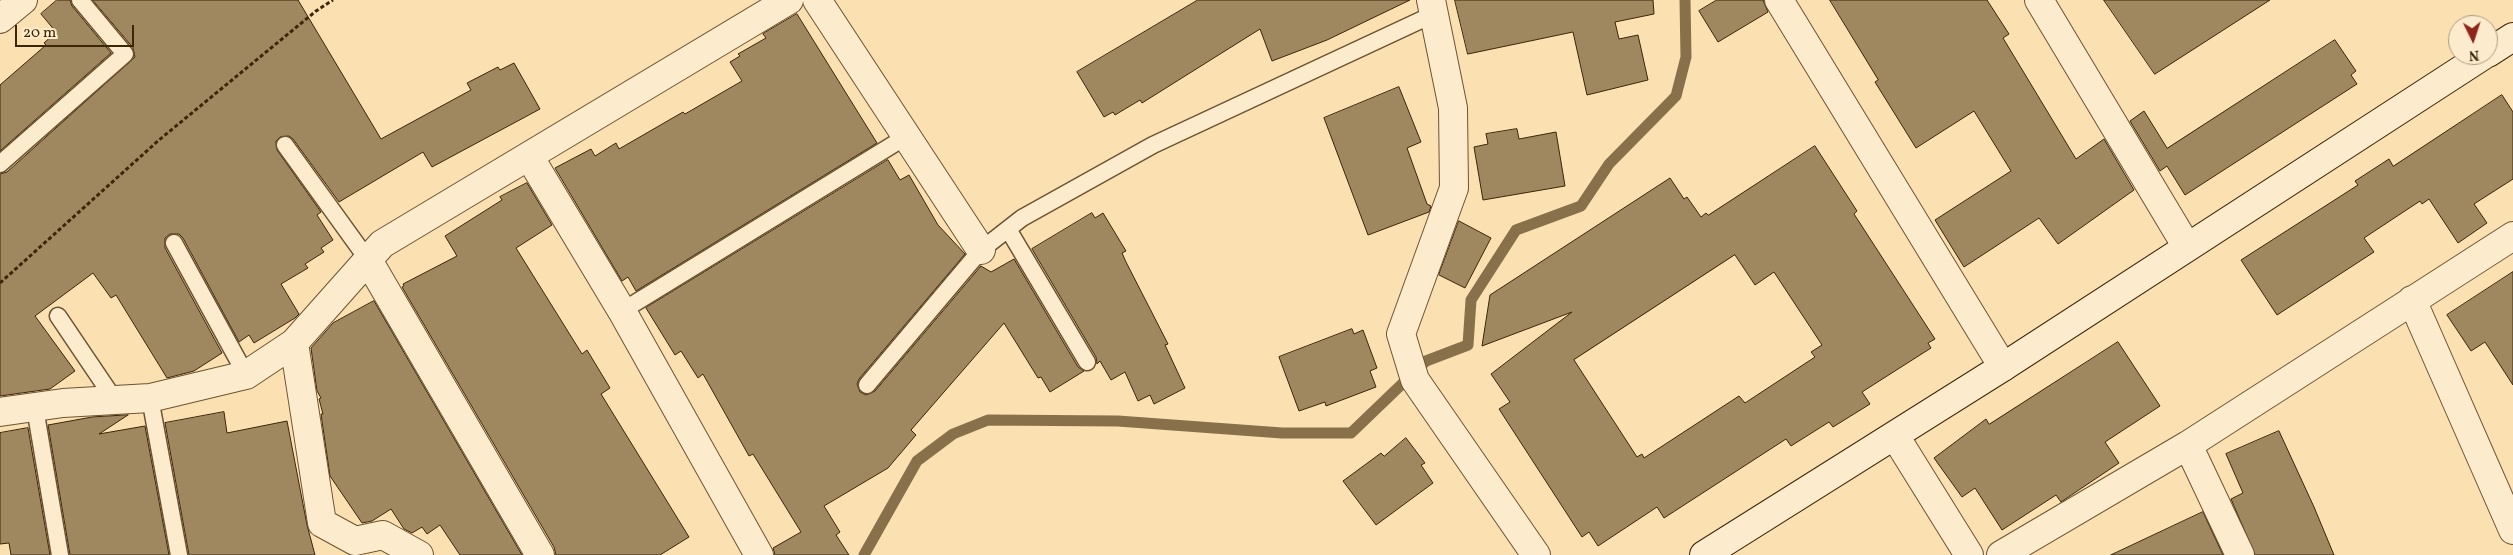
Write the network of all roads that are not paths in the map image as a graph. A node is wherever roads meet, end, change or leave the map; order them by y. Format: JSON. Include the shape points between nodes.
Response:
{"nodes":[{"id":1,"x":22,"y":0,"type":"edge"},
{"id":2,"x":80,"y":0,"type":"edge"},
{"id":3,"x":789,"y":0,"type":"edge"},
{"id":4,"x":817,"y":0,"type":"edge"},
{"id":5,"x":1779,"y":0,"type":"edge"},
{"id":6,"x":2039,"y":0,"type":"edge"},
{"id":7,"x":1433,"y":7,"type":"edge"},
{"id":8,"x":0,"y":19,"type":"edge"},
{"id":9,"x":2513,"y":36,"type":"edge"},
{"id":10,"x":2498,"y":46,"type":"edge"},
{"id":11,"x":2469,"y":65,"type":"edge"},
{"id":12,"x":907,"y":136,"type":"junction"},
{"id":13,"x":285,"y":145,"type":"dead end"},
{"id":14,"x":529,"y":156,"type":"junction"},
{"id":15,"x":0,"y":164,"type":"edge"},
{"id":16,"x":1008,"y":229,"type":"junction"},
{"id":17,"x":2513,"y":236,"type":"edge"},
{"id":18,"x":174,"y":244,"type":"dead end"},
{"id":19,"x":2187,"y":247,"type":"junction"},
{"id":20,"x":981,"y":250,"type":"junction"},
{"id":21,"x":368,"y":260,"type":"junction"},
{"id":22,"x":2412,"y":300,"type":"junction"},
{"id":23,"x":622,"y":311,"type":"junction"},
{"id":24,"x":58,"y":316,"type":"dead end"},
{"id":25,"x":294,"y":342,"type":"junction"},
{"id":26,"x":1087,"y":362,"type":"dead end"},
{"id":27,"x":2003,"y":367,"type":"junction"},
{"id":28,"x":246,"y":375,"type":"junction"},
{"id":29,"x":867,"y":386,"type":"dead end"},
{"id":30,"x":150,"y":398,"type":"junction"},
{"id":31,"x":114,"y":399,"type":"junction"},
{"id":32,"x":35,"y":408,"type":"junction"},
{"id":33,"x":0,"y":412,"type":"edge"},
{"id":34,"x":1895,"y":436,"type":"junction"},
{"id":35,"x":2188,"y":445,"type":"junction"},
{"id":36,"x":2513,"y":530,"type":"edge"},
{"id":37,"x":60,"y":555,"type":"edge"},
{"id":38,"x":179,"y":555,"type":"edge"},
{"id":39,"x":419,"y":555,"type":"edge"},
{"id":40,"x":540,"y":555,"type":"edge"},
{"id":41,"x":758,"y":555,"type":"edge"},
{"id":42,"x":1536,"y":555,"type":"edge"},
{"id":43,"x":1704,"y":555,"type":"edge"},
{"id":44,"x":1969,"y":555,"type":"edge"},
{"id":45,"x":2001,"y":555,"type":"edge"},
{"id":46,"x":2240,"y":555,"type":"edge"}],
"edges":[{"from":1,"to":8,"type":"street"},
{"from":2,"to":15,"type":"lane","via":[[125,54]]},
{"from":3,"to":14,"type":"street"},
{"from":4,"to":12,"type":"street"},
{"from":5,"to":27,"type":"street"},
{"from":6,"to":19,"type":"street"},
{"from":7,"to":16,"type":"lane","via":[[1153,145],[1022,218]]},
{"from":7,"to":42,"type":"street","via":[[1453,108],[1454,188],[1401,334],[1415,380]]},
{"from":9,"to":10,"type":"street"},
{"from":11,"to":19,"type":"street"},
{"from":12,"to":20,"type":"street"},
{"from":12,"to":23,"type":"lane"},
{"from":13,"to":21,"type":"lane"},
{"from":14,"to":21,"type":"street","via":[[382,244]]},
{"from":14,"to":23,"type":"street"},
{"from":16,"to":20,"type":"lane"},
{"from":16,"to":26,"type":"lane"},
{"from":17,"to":22,"type":"street"},
{"from":18,"to":28,"type":"lane"},
{"from":19,"to":27,"type":"street"},
{"from":20,"to":29,"type":"lane"},
{"from":21,"to":25,"type":"street"},
{"from":21,"to":40,"type":"street"},
{"from":22,"to":35,"type":"street"},
{"from":22,"to":36,"type":"street"},
{"from":23,"to":41,"type":"street"},
{"from":24,"to":31,"type":"lane"},
{"from":25,"to":28,"type":"street"},
{"from":25,"to":39,"type":"street","via":[[322,523],[355,541],[383,535]]},
{"from":27,"to":34,"type":"street"},
{"from":28,"to":30,"type":"street"},
{"from":30,"to":31,"type":"street"},
{"from":30,"to":38,"type":"lane"},
{"from":31,"to":32,"type":"street"},
{"from":32,"to":33,"type":"street"},
{"from":32,"to":37,"type":"lane"},
{"from":34,"to":43,"type":"street"},
{"from":34,"to":44,"type":"street"},
{"from":35,"to":45,"type":"street"},
{"from":35,"to":46,"type":"street"}]}
